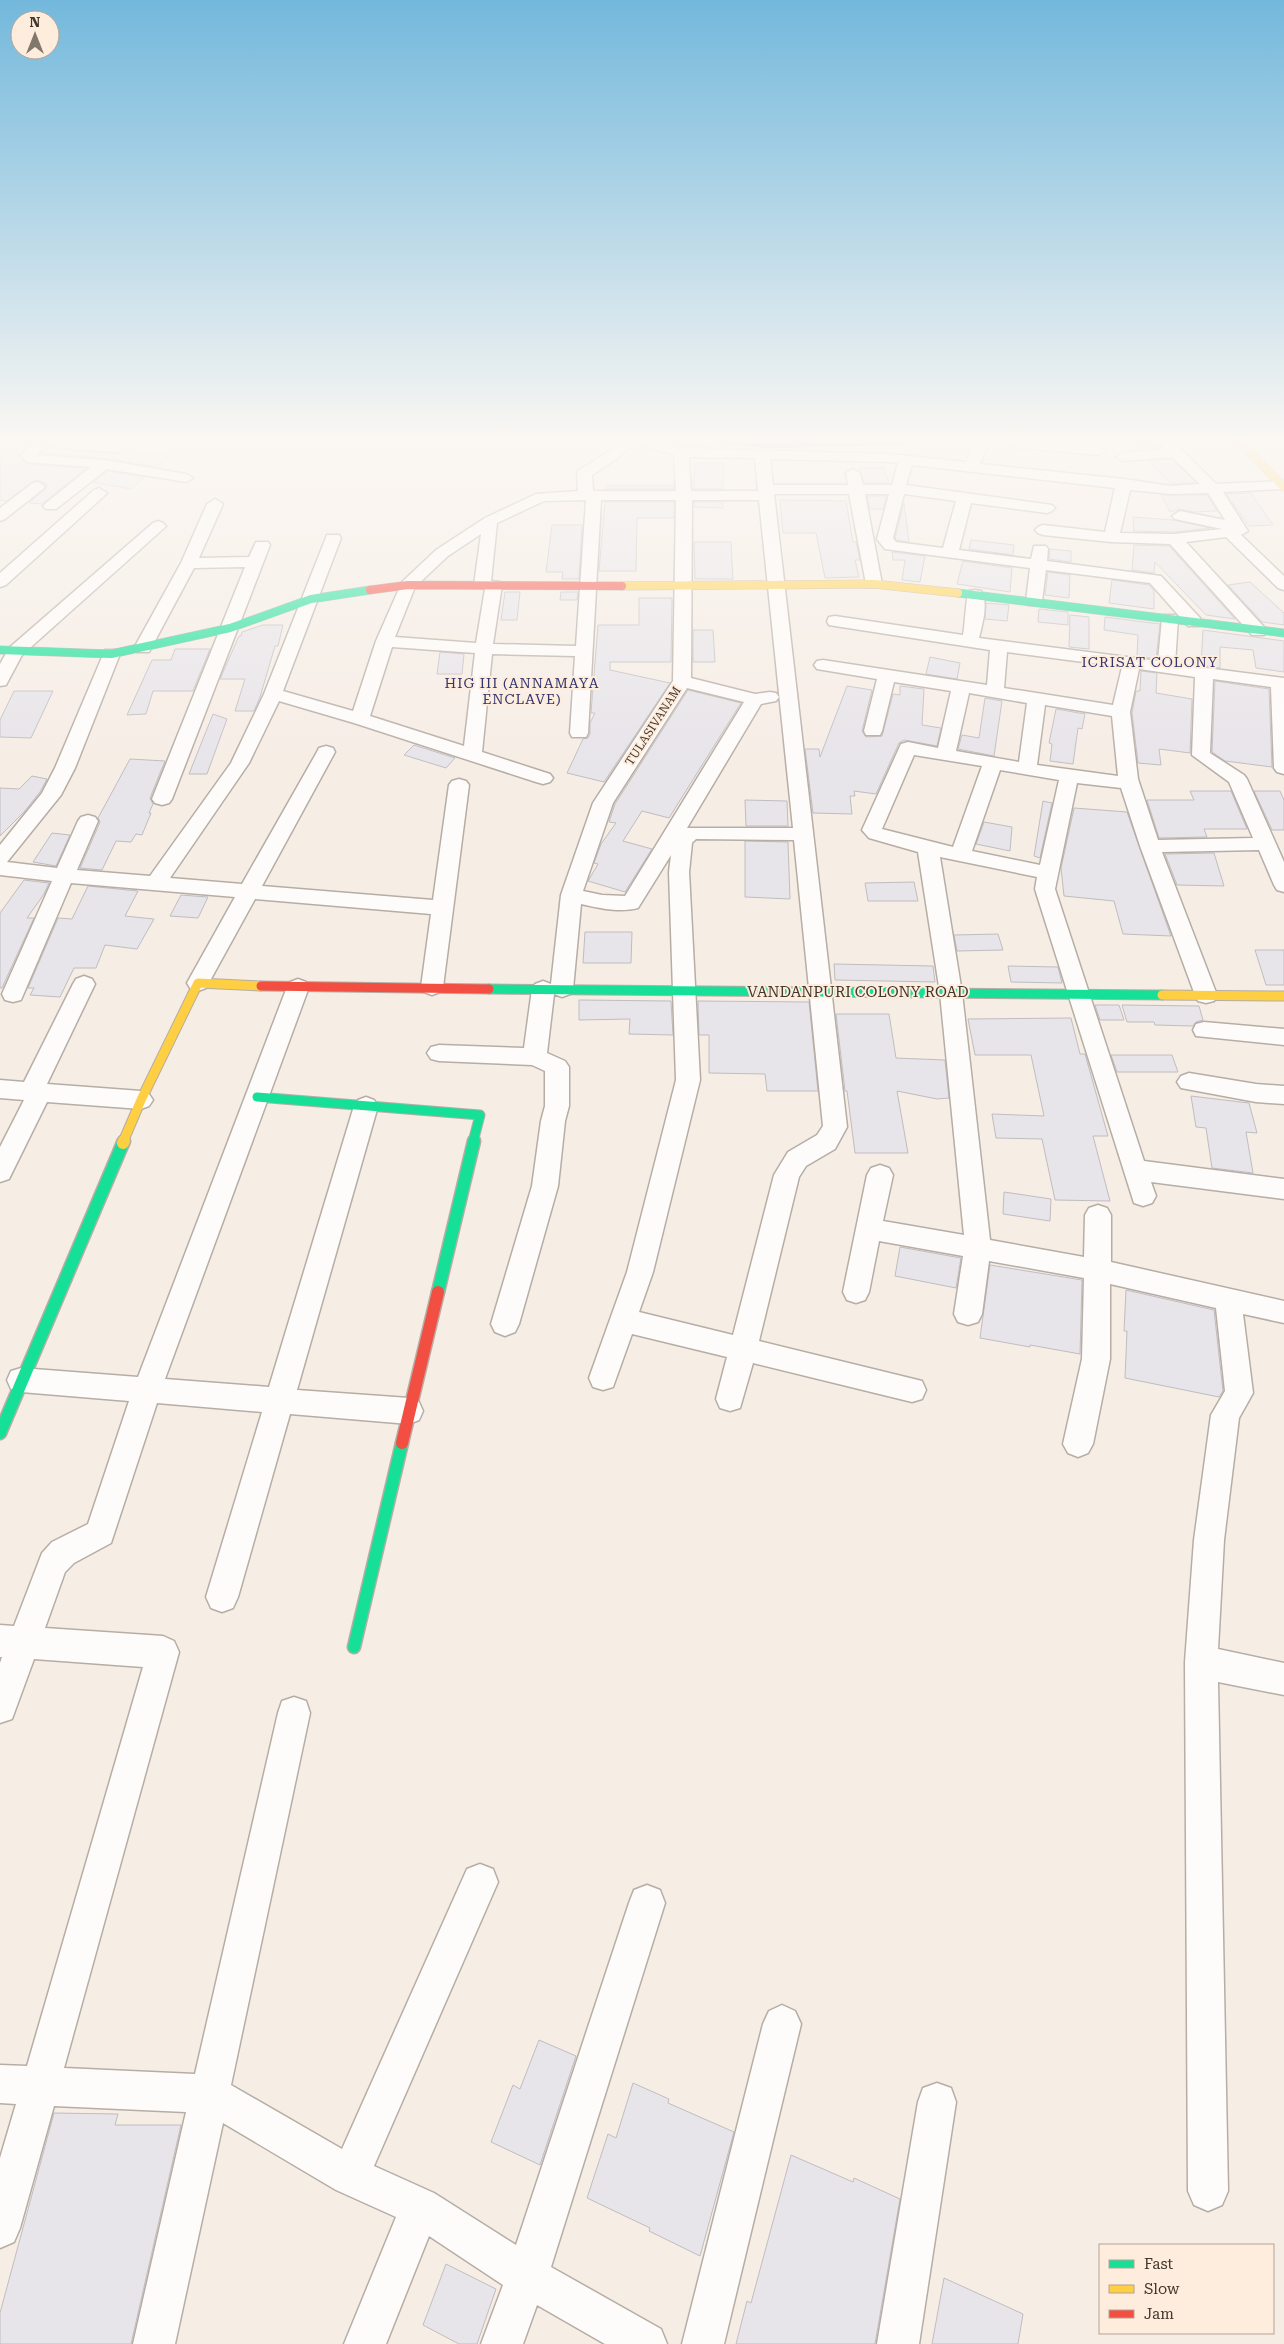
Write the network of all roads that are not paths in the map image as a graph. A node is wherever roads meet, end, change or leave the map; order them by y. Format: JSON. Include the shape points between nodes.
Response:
{"nodes":[{"id":1,"x":34,"y":552,"type":"edge"},
{"id":2,"x":126,"y":552,"type":"edge"},
{"id":3,"x":192,"y":552,"type":"edge"},
{"id":4,"x":259,"y":552,"type":"edge"},
{"id":5,"x":328,"y":552,"type":"edge"},
{"id":6,"x":443,"y":552,"type":"edge"},
{"id":7,"x":489,"y":552,"type":"edge"},
{"id":8,"x":590,"y":552,"type":"edge"},
{"id":9,"x":683,"y":552,"type":"edge"},
{"id":10,"x":772,"y":552,"type":"edge"},
{"id":11,"x":868,"y":552,"type":"edge"},
{"id":12,"x":945,"y":552,"type":"edge"},
{"id":13,"x":1040,"y":552,"type":"edge"},
{"id":14,"x":1186,"y":552,"type":"edge"},
{"id":15,"x":1254,"y":552,"type":"edge"},
{"id":16,"x":950,"y":553,"type":"joint"},
{"id":17,"x":188,"y":562,"type":"junction"},
{"id":18,"x":254,"y":562,"type":"junction"},
{"id":19,"x":1038,"y":565,"type":"junction"},
{"id":20,"x":0,"y":582,"type":"edge"},
{"id":21,"x":488,"y":584,"type":"junction"},
{"id":22,"x":590,"y":584,"type":"junction"},
{"id":23,"x":683,"y":584,"type":"junction"},
{"id":24,"x":874,"y":584,"type":"junction"},
{"id":25,"x":408,"y":585,"type":"junction"},
{"id":26,"x":1284,"y":585,"type":"edge"},
{"id":27,"x":776,"y":586,"type":"junction"},
{"id":28,"x":975,"y":595,"type":"junction"},
{"id":29,"x":311,"y":599,"type":"junction"},
{"id":30,"x":1034,"y":601,"type":"junction"},
{"id":31,"x":1170,"y":619,"type":"junction"},
{"id":32,"x":835,"y":621,"type":"dead end"},
{"id":33,"x":1194,"y":622,"type":"junction"},
{"id":34,"x":230,"y":628,"type":"junction"},
{"id":35,"x":1258,"y":631,"type":"junction"},
{"id":36,"x":1284,"y":633,"type":"edge"},
{"id":37,"x":385,"y":641,"type":"junction"},
{"id":38,"x":970,"y":642,"type":"junction"},
{"id":39,"x":999,"y":646,"type":"junction"},
{"id":40,"x":143,"y":648,"type":"junction"},
{"id":41,"x":484,"y":649,"type":"junction"},
{"id":42,"x":8,"y":651,"type":"edge"},
{"id":43,"x":585,"y":651,"type":"junction"},
{"id":44,"x":111,"y":654,"type":"junction"},
{"id":45,"x":1132,"y":663,"type":"junction"},
{"id":46,"x":823,"y":665,"type":"dead end"},
{"id":47,"x":1166,"y":667,"type":"junction"},
{"id":48,"x":1204,"y":673,"type":"junction"},
{"id":49,"x":887,"y":675,"type":"junction"},
{"id":50,"x":0,"y":681,"type":"edge"},
{"id":51,"x":682,"y":681,"type":"junction"},
{"id":52,"x":1282,"y":683,"type":"edge"},
{"id":53,"x":961,"y":687,"type":"junction"},
{"id":54,"x":995,"y":693,"type":"junction"},
{"id":55,"x":273,"y":694,"type":"junction"},
{"id":56,"x":786,"y":695,"type":"junction"},
{"id":57,"x":755,"y":699,"type":"junction"},
{"id":58,"x":1036,"y":699,"type":"junction"},
{"id":59,"x":1121,"y":712,"type":"junction"},
{"id":60,"x":360,"y":719,"type":"junction"},
{"id":61,"x":873,"y":731,"type":"dead end"},
{"id":62,"x":579,"y":733,"type":"dead end"},
{"id":63,"x":326,"y":752,"type":"dead end"},
{"id":64,"x":472,"y":755,"type":"junction"},
{"id":65,"x":946,"y":755,"type":"junction"},
{"id":66,"x":992,"y":764,"type":"junction"},
{"id":67,"x":1284,"y":768,"type":"edge"},
{"id":68,"x":1027,"y":769,"type":"junction"},
{"id":69,"x":1069,"y":776,"type":"junction"},
{"id":70,"x":543,"y":778,"type":"dead end"},
{"id":71,"x":1129,"y":783,"type":"junction"},
{"id":72,"x":460,"y":785,"type":"dead end"},
{"id":73,"x":162,"y":799,"type":"dead end"},
{"id":74,"x":88,"y":821,"type":"dead end"},
{"id":75,"x":804,"y":834,"type":"junction"},
{"id":76,"x":1266,"y":844,"type":"junction"},
{"id":77,"x":1150,"y":846,"type":"junction"},
{"id":78,"x":928,"y":848,"type":"junction"},
{"id":79,"x":960,"y":855,"type":"junction"},
{"id":80,"x":0,"y":858,"type":"edge"},
{"id":81,"x":0,"y":868,"type":"edge"},
{"id":82,"x":1048,"y":873,"type":"junction"},
{"id":83,"x":65,"y":876,"type":"junction"},
{"id":84,"x":156,"y":883,"type":"junction"},
{"id":85,"x":1284,"y":884,"type":"edge"},
{"id":86,"x":247,"y":892,"type":"junction"},
{"id":87,"x":571,"y":895,"type":"junction"},
{"id":88,"x":444,"y":908,"type":"junction"},
{"id":89,"x":198,"y":982,"type":"junction"},
{"id":90,"x":84,"y":984,"type":"dead end"},
{"id":91,"x":298,"y":987,"type":"junction"},
{"id":92,"x":432,"y":987,"type":"junction"},
{"id":93,"x":552,"y":989,"type":"junction"},
{"id":94,"x":685,"y":990,"type":"junction"},
{"id":95,"x":821,"y":992,"type":"junction"},
{"id":96,"x":951,"y":993,"type":"junction"},
{"id":97,"x":13,"y":994,"type":"dead end"},
{"id":98,"x":1078,"y":994,"type":"junction"},
{"id":99,"x":1206,"y":995,"type":"junction"},
{"id":100,"x":1284,"y":996,"type":"edge"},
{"id":101,"x":1204,"y":1030,"type":"dead end"},
{"id":102,"x":1284,"y":1037,"type":"edge"},
{"id":103,"x":439,"y":1053,"type":"dead end"},
{"id":104,"x":535,"y":1057,"type":"junction"},
{"id":105,"x":1189,"y":1082,"type":"dead end"},
{"id":106,"x":0,"y":1089,"type":"edge"},
{"id":107,"x":36,"y":1092,"type":"junction"},
{"id":108,"x":1284,"y":1095,"type":"edge"},
{"id":109,"x":257,"y":1097,"type":"junction"},
{"id":110,"x":141,"y":1100,"type":"junction"},
{"id":111,"x":366,"y":1106,"type":"junction"},
{"id":112,"x":1135,"y":1170,"type":"junction"},
{"id":113,"x":0,"y":1172,"type":"edge"},
{"id":114,"x":880,"y":1175,"type":"dead end"},
{"id":115,"x":1284,"y":1189,"type":"edge"},
{"id":116,"x":1144,"y":1196,"type":"dead end"},
{"id":117,"x":1098,"y":1215,"type":"dead end"},
{"id":118,"x":870,"y":1229,"type":"junction"},
{"id":119,"x":978,"y":1247,"type":"junction"},
{"id":120,"x":1097,"y":1270,"type":"junction"},
{"id":121,"x":856,"y":1292,"type":"dead end"},
{"id":122,"x":1228,"y":1298,"type":"junction"},
{"id":123,"x":1284,"y":1312,"type":"edge"},
{"id":124,"x":968,"y":1314,"type":"dead end"},
{"id":125,"x":624,"y":1320,"type":"junction"},
{"id":126,"x":505,"y":1324,"type":"dead end"},
{"id":127,"x":744,"y":1350,"type":"junction"},
{"id":128,"x":603,"y":1378,"type":"dead end"},
{"id":129,"x":22,"y":1380,"type":"junction"},
{"id":130,"x":147,"y":1390,"type":"junction"},
{"id":131,"x":912,"y":1390,"type":"dead end"},
{"id":132,"x":730,"y":1400,"type":"dead end"},
{"id":133,"x":279,"y":1401,"type":"junction"},
{"id":134,"x":408,"y":1411,"type":"junction"},
{"id":135,"x":0,"y":1433,"type":"edge"},
{"id":136,"x":1078,"y":1444,"type":"dead end"},
{"id":137,"x":222,"y":1597,"type":"dead end"},
{"id":138,"x":11,"y":1642,"type":"edge"},
{"id":139,"x":354,"y":1647,"type":"dead end"},
{"id":140,"x":1201,"y":1662,"type":"junction"},
{"id":141,"x":1284,"y":1679,"type":"edge"},
{"id":142,"x":0,"y":1707,"type":"edge"},
{"id":143,"x":294,"y":1713,"type":"dead end"},
{"id":144,"x":480,"y":1882,"type":"dead end"},
{"id":145,"x":647,"y":1903,"type":"dead end"},
{"id":146,"x":782,"y":2024,"type":"dead end"},
{"id":147,"x":0,"y":2084,"type":"edge"},
{"id":148,"x":39,"y":2087,"type":"junction"},
{"id":149,"x":210,"y":2094,"type":"junction"},
{"id":150,"x":937,"y":2102,"type":"dead end"},
{"id":151,"x":350,"y":2176,"type":"junction"},
{"id":152,"x":1208,"y":2191,"type":"dead end"},
{"id":153,"x":420,"y":2207,"type":"junction"},
{"id":154,"x":0,"y":2228,"type":"edge"},
{"id":155,"x":527,"y":2276,"type":"junction"},
{"id":156,"x":154,"y":2344,"type":"edge"},
{"id":157,"x":365,"y":2344,"type":"edge"},
{"id":158,"x":502,"y":2344,"type":"edge"},
{"id":159,"x":646,"y":2344,"type":"edge"},
{"id":160,"x":703,"y":2344,"type":"edge"},
{"id":161,"x":898,"y":2344,"type":"edge"}],
"edges":[{"from":1,"to":20,"type":"street"},
{"from":2,"to":42,"type":"street"},
{"from":3,"to":17,"type":"street"},
{"from":4,"to":18,"type":"street"},
{"from":5,"to":29,"type":"street"},
{"from":6,"to":25,"type":"street"},
{"from":7,"to":21,"type":"street"},
{"from":8,"to":22,"type":"street"},
{"from":9,"to":23,"type":"street","name":"TULASIVANAM"},
{"from":10,"to":27,"type":"street"},
{"from":11,"to":24,"type":"street"},
{"from":12,"to":16,"type":"street"},
{"from":13,"to":19,"type":"street"},
{"from":14,"to":35,"type":"street"},
{"from":15,"to":26,"type":"street"},
{"from":16,"to":19,"type":"street"},
{"from":17,"to":18,"type":"street"},
{"from":17,"to":40,"type":"street"},
{"from":18,"to":34,"type":"street"},
{"from":19,"to":30,"type":"street"},
{"from":19,"to":33,"type":"street","via":[[1155,579]]},
{"from":21,"to":22,"type":"street"},
{"from":21,"to":25,"type":"street"},
{"from":21,"to":41,"type":"street"},
{"from":22,"to":23,"type":"street"},
{"from":22,"to":43,"type":"street"},
{"from":23,"to":27,"type":"street"},
{"from":23,"to":51,"type":"street","name":"TULASIVANAM"},
{"from":24,"to":27,"type":"street"},
{"from":24,"to":28,"type":"street"},
{"from":25,"to":29,"type":"street"},
{"from":25,"to":37,"type":"street"},
{"from":27,"to":56,"type":"street"},
{"from":28,"to":30,"type":"street"},
{"from":28,"to":38,"type":"street"},
{"from":29,"to":34,"type":"street"},
{"from":29,"to":55,"type":"street"},
{"from":30,"to":31,"type":"street"},
{"from":31,"to":33,"type":"street"},
{"from":31,"to":47,"type":"street"},
{"from":32,"to":38,"type":"street"},
{"from":33,"to":35,"type":"street"},
{"from":34,"to":40,"type":"street"},
{"from":34,"to":73,"type":"street"},
{"from":35,"to":36,"type":"street"},
{"from":37,"to":41,"type":"street"},
{"from":37,"to":60,"type":"street"},
{"from":38,"to":39,"type":"street"},
{"from":39,"to":45,"type":"street"},
{"from":39,"to":54,"type":"street"},
{"from":40,"to":44,"type":"street"},
{"from":41,"to":43,"type":"street"},
{"from":41,"to":64,"type":"street"},
{"from":42,"to":44,"type":"street"},
{"from":42,"to":50,"type":"street"},
{"from":43,"to":62,"type":"street"},
{"from":44,"to":80,"type":"street","via":[[51,795]]},
{"from":45,"to":47,"type":"street"},
{"from":45,"to":59,"type":"street"},
{"from":46,"to":49,"type":"street"},
{"from":47,"to":48,"type":"street"},
{"from":48,"to":52,"type":"street"},
{"from":48,"to":76,"type":"street","via":[[1201,755],[1237,779]]},
{"from":49,"to":53,"type":"street"},
{"from":49,"to":61,"type":"street"},
{"from":51,"to":57,"type":"street"},
{"from":51,"to":87,"type":"street","name":"TULASIVANAM","via":[[604,803]]},
{"from":52,"to":67,"type":"street"},
{"from":53,"to":54,"type":"street"},
{"from":53,"to":65,"type":"street"},
{"from":54,"to":58,"type":"street"},
{"from":55,"to":60,"type":"street"},
{"from":55,"to":84,"type":"street","via":[[240,763]]},
{"from":56,"to":57,"type":"street"},
{"from":56,"to":75,"type":"street"},
{"from":57,"to":87,"type":"street","via":[[631,903],[602,902]]},
{"from":58,"to":59,"type":"street"},
{"from":58,"to":68,"type":"street"},
{"from":59,"to":71,"type":"street"},
{"from":60,"to":64,"type":"street"},
{"from":63,"to":86,"type":"street"},
{"from":64,"to":70,"type":"street"},
{"from":65,"to":66,"type":"street"},
{"from":65,"to":78,"type":"street","via":[[906,749],[872,830]]},
{"from":66,"to":68,"type":"street"},
{"from":66,"to":79,"type":"street"},
{"from":68,"to":69,"type":"street"},
{"from":69,"to":71,"type":"street"},
{"from":69,"to":82,"type":"street"},
{"from":71,"to":77,"type":"street"},
{"from":72,"to":88,"type":"street"},
{"from":74,"to":83,"type":"street"},
{"from":75,"to":94,"type":"street","via":[[691,833],[682,841],[679,872]]},
{"from":75,"to":95,"type":"street"},
{"from":76,"to":77,"type":"street"},
{"from":76,"to":85,"type":"street"},
{"from":77,"to":99,"type":"street"},
{"from":78,"to":79,"type":"street"},
{"from":78,"to":96,"type":"street"},
{"from":79,"to":82,"type":"street"},
{"from":81,"to":83,"type":"street"},
{"from":82,"to":98,"type":"street","via":[[1045,889]]},
{"from":83,"to":84,"type":"street"},
{"from":83,"to":97,"type":"street"},
{"from":84,"to":86,"type":"street"},
{"from":86,"to":88,"type":"street"},
{"from":86,"to":89,"type":"street"},
{"from":87,"to":93,"type":"street","name":"TULASIVANAM"},
{"from":88,"to":92,"type":"street"},
{"from":89,"to":91,"type":"street","name":"VANDANPURI COLONY ROAD"},
{"from":89,"to":110,"type":"street"},
{"from":90,"to":107,"type":"street"},
{"from":91,"to":92,"type":"street","name":"VANDANPURI COLONY ROAD"},
{"from":91,"to":109,"type":"street"},
{"from":92,"to":93,"type":"street","name":"VANDANPURI COLONY ROAD"},
{"from":93,"to":94,"type":"street","name":"VANDANPURI COLONY ROAD"},
{"from":93,"to":104,"type":"street","name":"TULASIVANAM"},
{"from":94,"to":95,"type":"street","name":"VANDANPURI COLONY ROAD"},
{"from":94,"to":125,"type":"street","via":[[688,1080],[640,1272]]},
{"from":95,"to":96,"type":"street","name":"VANDANPURI COLONY ROAD"},
{"from":95,"to":127,"type":"street","via":[[834,1127],[826,1142],[797,1159],[787,1175]]},
{"from":96,"to":98,"type":"street","name":"VANDANPURI COLONY ROAD"},
{"from":96,"to":119,"type":"street"},
{"from":98,"to":99,"type":"street","name":"VANDANPURI COLONY ROAD"},
{"from":98,"to":112,"type":"street"},
{"from":99,"to":100,"type":"street","name":"VANDANPURI COLONY ROAD"},
{"from":101,"to":102,"type":"street"},
{"from":103,"to":104,"type":"street"},
{"from":104,"to":126,"type":"street","via":[[557,1067],[557,1106],[545,1186]]},
{"from":105,"to":108,"type":"street"},
{"from":106,"to":107,"type":"street"},
{"from":107,"to":110,"type":"street"},
{"from":107,"to":113,"type":"street"},
{"from":109,"to":111,"type":"street"},
{"from":109,"to":130,"type":"street"},
{"from":110,"to":129,"type":"street"},
{"from":111,"to":133,"type":"street"},
{"from":111,"to":134,"type":"street","via":[[480,1115]]},
{"from":112,"to":115,"type":"street"},
{"from":112,"to":116,"type":"street"},
{"from":114,"to":118,"type":"street"},
{"from":117,"to":120,"type":"street"},
{"from":118,"to":119,"type":"street"},
{"from":118,"to":121,"type":"street"},
{"from":119,"to":120,"type":"street"},
{"from":119,"to":124,"type":"street"},
{"from":120,"to":122,"type":"street"},
{"from":120,"to":136,"type":"street","via":[[1096,1359]]},
{"from":122,"to":123,"type":"street"},
{"from":122,"to":140,"type":"street","via":[[1239,1393],[1225,1415],[1209,1540]]},
{"from":125,"to":127,"type":"street"},
{"from":125,"to":128,"type":"street"},
{"from":127,"to":131,"type":"street"},
{"from":127,"to":132,"type":"street"},
{"from":129,"to":130,"type":"street"},
{"from":129,"to":135,"type":"street"},
{"from":130,"to":133,"type":"street"},
{"from":130,"to":138,"type":"street","via":[[100,1533],[90,1541],[61,1552]]},
{"from":133,"to":134,"type":"street"},
{"from":133,"to":137,"type":"street"},
{"from":134,"to":139,"type":"street"},
{"from":138,"to":142,"type":"street"},
{"from":138,"to":148,"type":"street","via":[[163,1652]]},
{"from":140,"to":141,"type":"street"},
{"from":140,"to":152,"type":"street"},
{"from":143,"to":149,"type":"street"},
{"from":144,"to":151,"type":"street"},
{"from":145,"to":155,"type":"street"},
{"from":146,"to":160,"type":"street"},
{"from":147,"to":148,"type":"street"},
{"from":148,"to":149,"type":"street"},
{"from":148,"to":154,"type":"street"},
{"from":149,"to":151,"type":"street"},
{"from":149,"to":156,"type":"street"},
{"from":150,"to":161,"type":"street"},
{"from":151,"to":153,"type":"street"},
{"from":153,"to":155,"type":"street"},
{"from":153,"to":157,"type":"street"},
{"from":155,"to":158,"type":"street"},
{"from":155,"to":159,"type":"street"}]}
